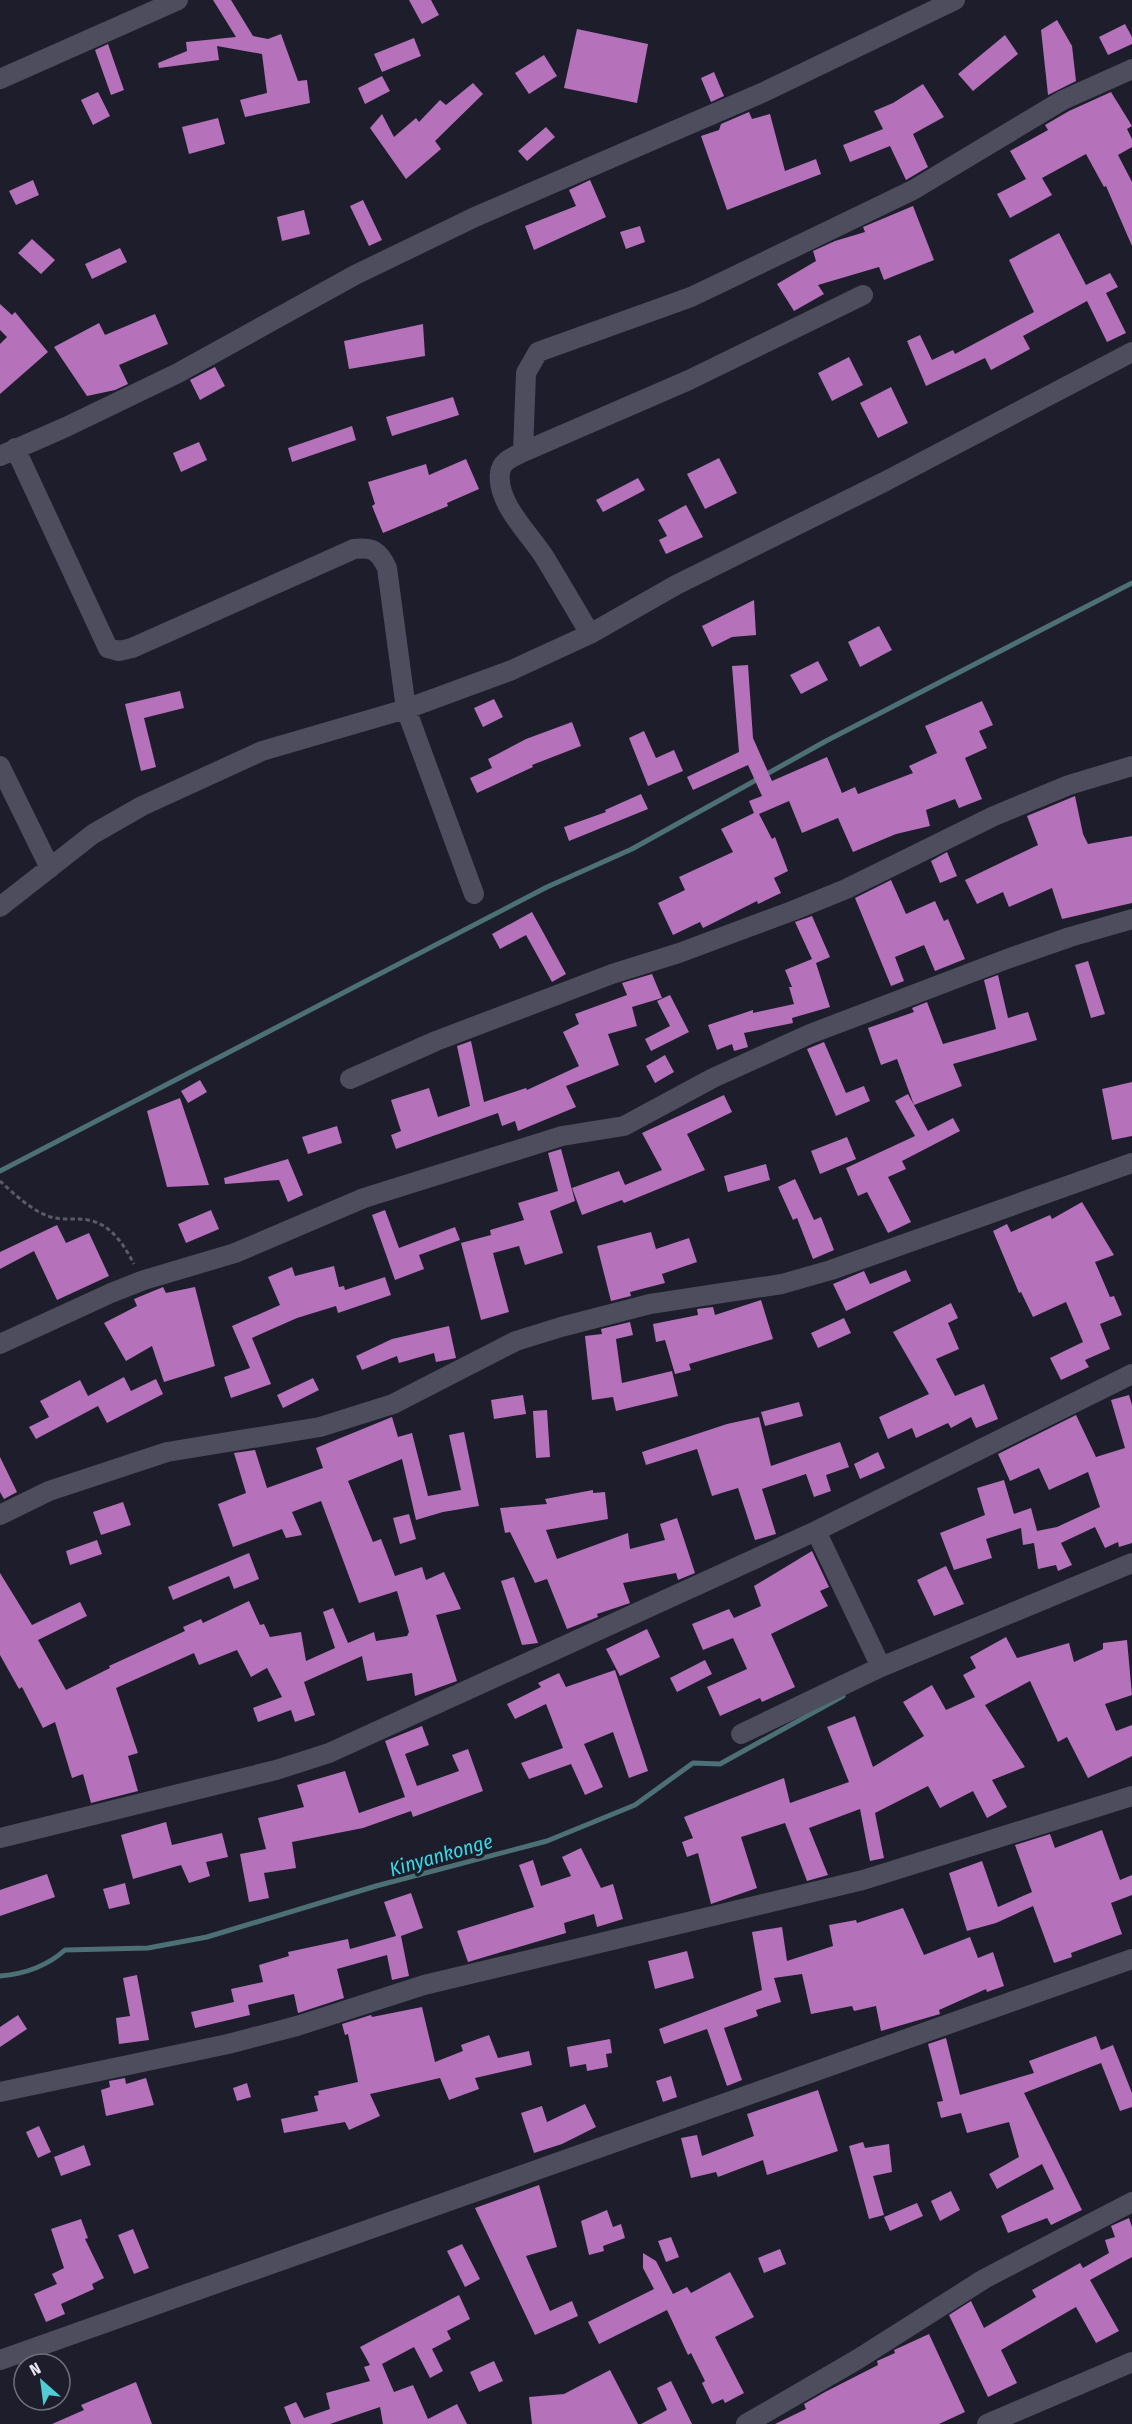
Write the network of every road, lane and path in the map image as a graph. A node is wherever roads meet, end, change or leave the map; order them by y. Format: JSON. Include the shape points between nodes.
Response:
{"nodes":[{"id":1,"x":178,"y":0,"type":"edge"},
{"id":2,"x":955,"y":0,"type":"edge"},
{"id":3,"x":1132,"y":69,"type":"edge"},
{"id":4,"x":0,"y":79,"type":"edge"},
{"id":5,"x":863,"y":295,"type":"dead end"},
{"id":6,"x":1132,"y":352,"type":"edge"},
{"id":7,"x":8,"y":452,"type":"edge"},
{"id":8,"x":523,"y":452,"type":"junction"},
{"id":9,"x":590,"y":634,"type":"junction"},
{"id":10,"x":406,"y":708,"type":"junction"},
{"id":11,"x":0,"y":766,"type":"edge"},
{"id":12,"x":1132,"y":766,"type":"edge"},
{"id":13,"x":50,"y":868,"type":"junction"},
{"id":14,"x":474,"y":894,"type":"dead end"},
{"id":15,"x":0,"y":907,"type":"edge"},
{"id":16,"x":1132,"y":920,"type":"edge"},
{"id":17,"x":350,"y":1079,"type":"dead end"},
{"id":18,"x":1132,"y":1163,"type":"edge"},
{"id":19,"x":0,"y":1181,"type":"edge"},
{"id":20,"x":144,"y":1280,"type":"junction"},
{"id":21,"x":0,"y":1344,"type":"edge"},
{"id":22,"x":1132,"y":1374,"type":"edge"},
{"id":23,"x":0,"y":1515,"type":"edge"},
{"id":24,"x":816,"y":1532,"type":"junction"},
{"id":25,"x":1132,"y":1563,"type":"edge"},
{"id":26,"x":881,"y":1666,"type":"junction"},
{"id":27,"x":741,"y":1734,"type":"dead end"},
{"id":28,"x":1132,"y":1796,"type":"edge"},
{"id":29,"x":0,"y":1838,"type":"edge"},
{"id":30,"x":1132,"y":1959,"type":"edge"},
{"id":31,"x":0,"y":2092,"type":"edge"},
{"id":32,"x":1132,"y":2202,"type":"edge"},
{"id":33,"x":0,"y":2360,"type":"edge"},
{"id":34,"x":1132,"y":2362,"type":"edge"},
{"id":35,"x":746,"y":2424,"type":"edge"},
{"id":36,"x":987,"y":2424,"type":"edge"}],
"edges":[{"from":1,"to":4,"type":"street"},
{"from":2,"to":7,"type":"street","via":[[775,87],[475,217],[355,275],[178,373]]},
{"from":3,"to":8,"type":"street","via":[[1063,100],[913,190],[735,276],[690,297],[538,352],[526,373]]},
{"from":5,"to":8,"type":"street","via":[[689,380]]},
{"from":6,"to":9,"type":"street","via":[[676,585]]},
{"from":7,"to":10,"type":"street","via":[[108,648],[119,651],[354,549],[369,548],[379,553],[387,568]]},
{"from":8,"to":9,"type":"street","via":[[504,461],[500,472],[507,501]]},
{"from":9,"to":10,"type":"street","via":[[486,681]]},
{"from":10,"to":13,"type":"street","via":[[262,751],[142,806],[93,834]]},
{"from":10,"to":14,"type":"street"},
{"from":11,"to":13,"type":"street"},
{"from":12,"to":17,"type":"street","via":[[1070,785],[994,816],[846,889],[792,911],[612,974],[436,1041]]},
{"from":13,"to":15,"type":"street"},
{"from":16,"to":20,"type":"street","via":[[1007,959],[810,1034],[713,1078],[624,1126],[562,1136],[467,1164],[364,1198],[235,1253]]},
{"from":18,"to":23,"type":"street","via":[[831,1270],[782,1284],[650,1304],[561,1327],[498,1350],[393,1404],[320,1427],[167,1452],[49,1491]]},
{"from":19,"to":20,"type":"path","via":[[15,1196],[53,1218],[89,1220],[106,1227],[123,1245]]},
{"from":20,"to":21,"type":"street"},
{"from":22,"to":24,"type":"street"},
{"from":24,"to":26,"type":"street"},
{"from":24,"to":29,"type":"street","via":[[329,1753],[276,1770]]},
{"from":25,"to":26,"type":"street"},
{"from":26,"to":27,"type":"street"},
{"from":28,"to":31,"type":"street","via":[[863,1880],[424,1985],[228,2044]]},
{"from":30,"to":33,"type":"street"},
{"from":32,"to":35,"type":"street","via":[[984,2279]]},
{"from":34,"to":36,"type":"street"}]}
